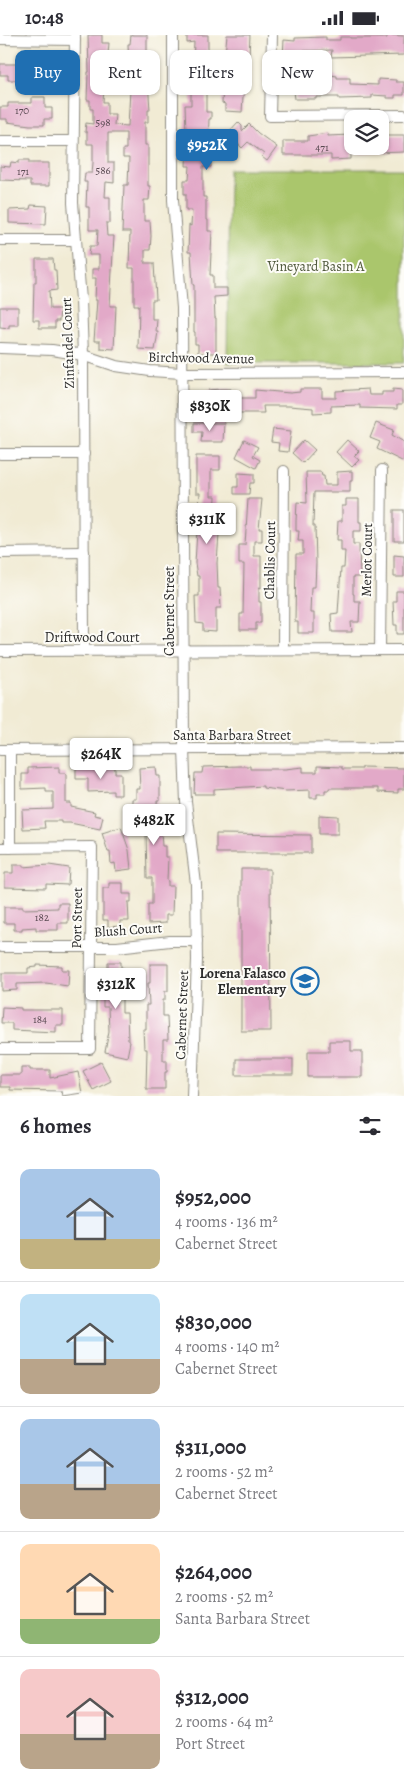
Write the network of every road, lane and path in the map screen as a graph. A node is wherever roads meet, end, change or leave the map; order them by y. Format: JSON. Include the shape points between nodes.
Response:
{"nodes":[{"id":1,"x":173,"y":35,"type":"edge"},
{"id":2,"x":272,"y":35,"type":"edge"},
{"id":3,"x":75,"y":37,"type":"edge"},
{"id":4,"x":0,"y":39,"type":"edge"},
{"id":5,"x":404,"y":115,"type":"edge"},
{"id":6,"x":0,"y":141,"type":"edge"},
{"id":7,"x":73,"y":141,"type":"junction"},
{"id":8,"x":75,"y":239,"type":"junction"},
{"id":9,"x":0,"y":240,"type":"edge"},
{"id":10,"x":0,"y":348,"type":"edge"},
{"id":11,"x":83,"y":355,"type":"junction"},
{"id":12,"x":404,"y":372,"type":"edge"},
{"id":13,"x":182,"y":373,"type":"junction"},
{"id":14,"x":0,"y":454,"type":"edge"},
{"id":15,"x":84,"y":454,"type":"junction"},
{"id":16,"x":382,"y":470,"type":"dead end"},
{"id":17,"x":284,"y":471,"type":"dead end"},
{"id":18,"x":84,"y":552,"type":"junction"},
{"id":19,"x":0,"y":553,"type":"edge"},
{"id":20,"x":278,"y":650,"type":"junction"},
{"id":21,"x":380,"y":650,"type":"junction"},
{"id":22,"x":404,"y":650,"type":"edge"},
{"id":23,"x":0,"y":651,"type":"edge"},
{"id":24,"x":84,"y":651,"type":"junction"},
{"id":25,"x":183,"y":651,"type":"junction"},
{"id":26,"x":404,"y":748,"type":"edge"},
{"id":27,"x":5,"y":749,"type":"edge"},
{"id":28,"x":184,"y":749,"type":"junction"},
{"id":29,"x":5,"y":848,"type":"edge"},
{"id":30,"x":197,"y":941,"type":"junction"},
{"id":31,"x":91,"y":946,"type":"junction"},
{"id":32,"x":1,"y":947,"type":"edge"},
{"id":33,"x":0,"y":1049,"type":"edge"},
{"id":34,"x":192,"y":1096,"type":"edge"}],
"edges":[{"from":1,"to":13,"type":"street","name":"Cabernet Street","via":[[172,167],[182,308]]},
{"from":2,"to":5,"type":"street","via":[[270,116]]},
{"from":3,"to":4,"type":"street"},
{"from":3,"to":7,"type":"street","name":"Zinfandel Court"},
{"from":6,"to":7,"type":"street"},
{"from":7,"to":8,"type":"street","name":"Zinfandel Court"},
{"from":8,"to":9,"type":"street"},
{"from":8,"to":11,"type":"street","name":"Zinfandel Court"},
{"from":10,"to":11,"type":"street","name":"Birchwood Avenue"},
{"from":11,"to":13,"type":"street","name":"Birchwood Avenue","via":[[116,366]]},
{"from":11,"to":15,"type":"street","name":"Zinfandel Court"},
{"from":12,"to":13,"type":"street","name":"Birchwood Avenue"},
{"from":13,"to":25,"type":"street","name":"Cabernet Street"},
{"from":14,"to":15,"type":"street"},
{"from":15,"to":18,"type":"street","name":"Zinfandel Court"},
{"from":16,"to":21,"type":"street","name":"Merlot Court"},
{"from":17,"to":20,"type":"street","name":"Chablis Court"},
{"from":18,"to":19,"type":"street"},
{"from":18,"to":24,"type":"street","name":"Zinfandel Court"},
{"from":20,"to":21,"type":"street","name":"Driftwood Court"},
{"from":20,"to":25,"type":"street","name":"Driftwood Court"},
{"from":21,"to":22,"type":"street","name":"Driftwood Court"},
{"from":23,"to":24,"type":"street","name":"Driftwood Court"},
{"from":24,"to":25,"type":"street","name":"Driftwood Court"},
{"from":25,"to":28,"type":"street","name":"Cabernet Street"},
{"from":26,"to":28,"type":"street","name":"Santa Barbara Street"},
{"from":27,"to":28,"type":"street","name":"Santa Barbara Street"},
{"from":27,"to":29,"type":"street"},
{"from":28,"to":30,"type":"street","name":"Cabernet Street","via":[[186,802],[196,884]]},
{"from":29,"to":31,"type":"street","name":"Port Street","via":[[92,847]]},
{"from":30,"to":31,"type":"street","name":"Blush Court"},
{"from":30,"to":34,"type":"street","name":"Cabernet Street"},
{"from":31,"to":32,"type":"street","name":"Blush Court"},
{"from":31,"to":33,"type":"street","name":"Port Street","via":[[90,1049]]}]}
